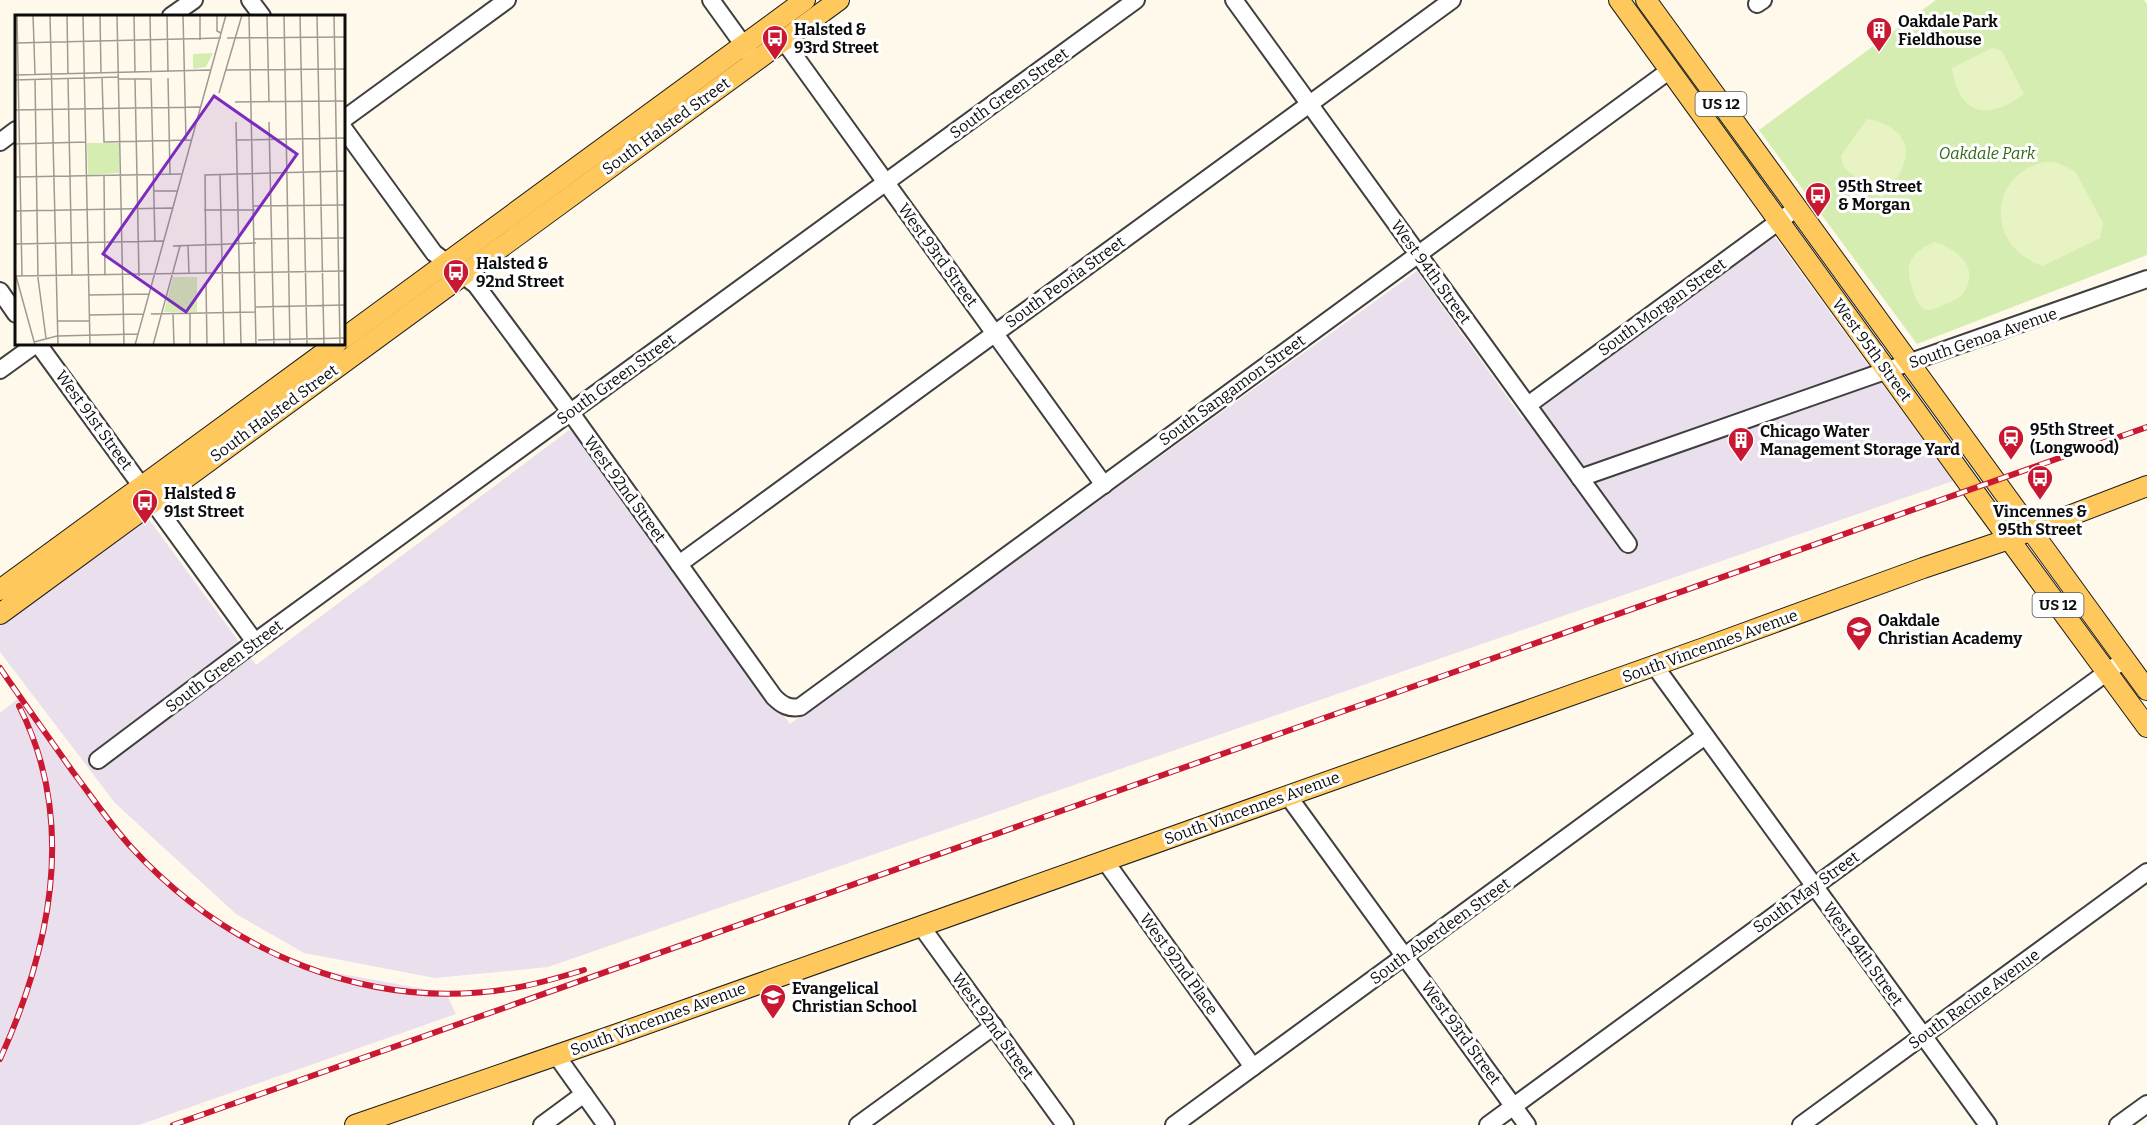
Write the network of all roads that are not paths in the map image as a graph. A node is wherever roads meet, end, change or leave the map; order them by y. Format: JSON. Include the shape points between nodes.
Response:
{"nodes":[{"id":1,"x":194,"y":0,"type":"edge"},
{"id":2,"x":250,"y":0,"type":"edge"},
{"id":3,"x":507,"y":0,"type":"edge"},
{"id":4,"x":711,"y":0,"type":"edge"},
{"id":5,"x":805,"y":0,"type":"edge"},
{"id":6,"x":839,"y":0,"type":"edge"},
{"id":7,"x":1136,"y":0,"type":"edge"},
{"id":8,"x":1234,"y":0,"type":"edge"},
{"id":9,"x":1452,"y":0,"type":"edge"},
{"id":10,"x":1619,"y":0,"type":"edge"},
{"id":11,"x":1646,"y":0,"type":"edge"},
{"id":12,"x":172,"y":15,"type":"edge"},
{"id":13,"x":261,"y":15,"type":"edge"},
{"id":14,"x":772,"y":24,"type":"junction"},
{"id":15,"x":784,"y":41,"type":"junction"},
{"id":16,"x":749,"y":54,"type":"junction"},
{"id":17,"x":1670,"y":70,"type":"junction"},
{"id":18,"x":1309,"y":104,"type":"junction"},
{"id":19,"x":345,"y":118,"type":"edge"},
{"id":20,"x":345,"y":130,"type":"edge"},
{"id":21,"x":15,"y":131,"type":"edge"},
{"id":22,"x":0,"y":142,"type":"edge"},
{"id":23,"x":886,"y":183,"type":"junction"},
{"id":24,"x":1797,"y":208,"type":"junction"},
{"id":25,"x":1778,"y":221,"type":"junction"},
{"id":26,"x":1418,"y":254,"type":"junction"},
{"id":27,"x":447,"y":263,"type":"junction"},
{"id":28,"x":463,"y":275,"type":"junction"},
{"id":29,"x":2147,"y":279,"type":"edge"},
{"id":30,"x":0,"y":291,"type":"edge"},
{"id":31,"x":15,"y":313,"type":"edge"},
{"id":32,"x":994,"y":334,"type":"junction"},
{"id":33,"x":345,"y":337,"type":"edge"},
{"id":34,"x":36,"y":345,"type":"edge"},
{"id":35,"x":38,"y":345,"type":"edge"},
{"id":36,"x":335,"y":345,"type":"edge"},
{"id":37,"x":1909,"y":364,"type":"junction"},
{"id":38,"x":0,"y":370,"type":"edge"},
{"id":39,"x":1888,"y":371,"type":"junction"},
{"id":40,"x":1528,"y":405,"type":"junction"},
{"id":41,"x":571,"y":413,"type":"junction"},
{"id":42,"x":1580,"y":478,"type":"junction"},
{"id":43,"x":1104,"y":485,"type":"junction"},
{"id":44,"x":2147,"y":486,"type":"edge"},
{"id":45,"x":148,"y":494,"type":"junction"},
{"id":46,"x":2031,"y":531,"type":"junction"},
{"id":47,"x":2009,"y":539,"type":"junction"},
{"id":48,"x":1629,"y":544,"type":"dead end"},
{"id":49,"x":679,"y":564,"type":"junction"},
{"id":50,"x":0,"y":590,"type":"edge"},
{"id":51,"x":0,"y":614,"type":"edge"},
{"id":52,"x":255,"y":642,"type":"junction"},
{"id":53,"x":2125,"y":659,"type":"junction"},
{"id":54,"x":1654,"y":666,"type":"junction"},
{"id":55,"x":2107,"y":672,"type":"junction"},
{"id":56,"x":2147,"y":690,"type":"edge"},
{"id":57,"x":794,"y":708,"type":"joint"},
{"id":58,"x":2147,"y":727,"type":"edge"},
{"id":59,"x":1705,"y":736,"type":"junction"},
{"id":60,"x":98,"y":760,"type":"dead end"},
{"id":61,"x":1288,"y":796,"type":"junction"},
{"id":62,"x":1105,"y":861,"type":"junction"},
{"id":63,"x":2147,"y":872,"type":"edge"},
{"id":64,"x":1814,"y":886,"type":"junction"},
{"id":65,"x":921,"y":926,"type":"junction"},
{"id":66,"x":1405,"y":956,"type":"junction"},
{"id":67,"x":994,"y":1026,"type":"junction"},
{"id":68,"x":1923,"y":1036,"type":"junction"},
{"id":69,"x":556,"y":1055,"type":"junction"},
{"id":70,"x":1253,"y":1067,"type":"junction"},
{"id":71,"x":584,"y":1094,"type":"junction"},
{"id":72,"x":2147,"y":1104,"type":"edge"},
{"id":73,"x":1514,"y":1106,"type":"junction"},
{"id":74,"x":355,"y":1125,"type":"edge"},
{"id":75,"x":542,"y":1125,"type":"edge"},
{"id":76,"x":606,"y":1125,"type":"edge"},
{"id":77,"x":858,"y":1125,"type":"edge"},
{"id":78,"x":1065,"y":1125,"type":"edge"},
{"id":79,"x":1174,"y":1125,"type":"edge"},
{"id":80,"x":1488,"y":1125,"type":"edge"},
{"id":81,"x":1527,"y":1125,"type":"edge"},
{"id":82,"x":1801,"y":1125,"type":"edge"},
{"id":83,"x":1988,"y":1125,"type":"edge"},
{"id":84,"x":2118,"y":1125,"type":"edge"}],
"edges":[{"from":1,"to":12,"type":"street"},
{"from":2,"to":13,"type":"street"},
{"from":3,"to":19,"type":"street"},
{"from":4,"to":16,"type":"street"},
{"from":5,"to":14,"type":"main road","name":"South Halsted Street"},
{"from":6,"to":15,"type":"main road","name":"South Halsted Street"},
{"from":7,"to":23,"type":"street","name":"South Green Street"},
{"from":8,"to":18,"type":"street","name":"West 94th Street"},
{"from":9,"to":18,"type":"street","name":"South Peoria Street"},
{"from":10,"to":17,"type":"main road","name":"West 95th Street","number":"US 12"},
{"from":11,"to":24,"type":"main road","name":"West 95th Street","number":"US 12"},
{"from":14,"to":15,"type":"street","name":"West 93rd Street"},
{"from":14,"to":16,"type":"main road","name":"South Halsted Street"},
{"from":15,"to":16,"type":"main road","name":"South Halsted Street"},
{"from":15,"to":23,"type":"street","name":"West 93rd Street"},
{"from":16,"to":27,"type":"main road","name":"South Halsted Street"},
{"from":16,"to":28,"type":"main road","name":"South Halsted Street"},
{"from":17,"to":25,"type":"main road","name":"West 95th Street","number":"US 12"},
{"from":17,"to":26,"type":"street","name":"South Sangamon Street"},
{"from":18,"to":26,"type":"street","name":"West 94th Street"},
{"from":18,"to":32,"type":"street","name":"South Peoria Street"},
{"from":20,"to":27,"type":"street","name":"West 92nd Street","via":[[434,253]]},
{"from":21,"to":22,"type":"street"},
{"from":23,"to":32,"type":"street","name":"West 93rd Street"},
{"from":23,"to":41,"type":"street","name":"South Green Street"},
{"from":24,"to":25,"type":"street","name":"South Morgan Street"},
{"from":24,"to":37,"type":"main road","name":"West 95th Street","number":"US 12"},
{"from":25,"to":39,"type":"main road","name":"West 95th Street","number":"US 12"},
{"from":25,"to":40,"type":"street","name":"South Morgan Street"},
{"from":26,"to":40,"type":"street","name":"West 94th Street"},
{"from":26,"to":43,"type":"street","name":"South Sangamon Street"},
{"from":27,"to":28,"type":"street","name":"West 92nd Street"},
{"from":27,"to":33,"type":"main road","name":"South Halsted Street"},
{"from":28,"to":41,"type":"street","name":"West 92nd Street","via":[[476,285]]},
{"from":28,"to":45,"type":"main road","name":"South Halsted Street"},
{"from":29,"to":37,"type":"street","name":"South Genoa Avenue"},
{"from":30,"to":31,"type":"street"},
{"from":32,"to":43,"type":"street","name":"West 93rd Street"},
{"from":32,"to":49,"type":"street","name":"South Peoria Street"},
{"from":34,"to":38,"type":"street"},
{"from":35,"to":45,"type":"street","name":"West 91st Street"},
{"from":36,"to":45,"type":"main road","name":"South Halsted Street"},
{"from":37,"to":39,"type":"street","name":"South Genoa Avenue"},
{"from":37,"to":46,"type":"main road","name":"West 95th Street","number":"US 12"},
{"from":39,"to":42,"type":"street","name":"South Genoa Avenue"},
{"from":39,"to":47,"type":"main road","name":"West 95th Street","number":"US 12"},
{"from":40,"to":42,"type":"street","name":"West 94th Street"},
{"from":41,"to":49,"type":"street","name":"West 92nd Street"},
{"from":41,"to":52,"type":"street","name":"South Green Street"},
{"from":42,"to":48,"type":"street","name":"West 94th Street"},
{"from":43,"to":57,"type":"street","name":"South Sangamon Street"},
{"from":44,"to":46,"type":"main road","name":"South Vincennes Avenue"},
{"from":45,"to":50,"type":"main road","name":"South Halsted Street"},
{"from":45,"to":51,"type":"main road","name":"South Halsted Street"},
{"from":45,"to":52,"type":"street","name":"West 91st Street"},
{"from":46,"to":47,"type":"main road","name":"South Vincennes Avenue"},
{"from":46,"to":53,"type":"main road","name":"West 95th Street","number":"US 12"},
{"from":47,"to":54,"type":"main road","name":"South Vincennes Avenue"},
{"from":47,"to":55,"type":"main road","name":"West 95th Street","number":"US 12"},
{"from":49,"to":57,"type":"street","name":"West 92nd Street","via":[[774,698]]},
{"from":52,"to":60,"type":"street","name":"South Green Street"},
{"from":53,"to":55,"type":"street","name":"South May Street"},
{"from":53,"to":56,"type":"main road","name":"West 95th Street","number":"US 12"},
{"from":54,"to":59,"type":"street","name":"West 94th Street"},
{"from":54,"to":61,"type":"main road","name":"South Vincennes Avenue"},
{"from":55,"to":58,"type":"main road","name":"West 95th Street","number":"US 12"},
{"from":55,"to":64,"type":"street","name":"South May Street"},
{"from":59,"to":64,"type":"street","name":"West 94th Street"},
{"from":59,"to":66,"type":"street","name":"South Aberdeen Street"},
{"from":61,"to":62,"type":"main road","name":"South Vincennes Avenue"},
{"from":61,"to":66,"type":"street","name":"West 93rd Street"},
{"from":62,"to":65,"type":"main road","name":"South Vincennes Avenue"},
{"from":62,"to":70,"type":"street","name":"West 92nd Place"},
{"from":63,"to":68,"type":"street","name":"South Racine Avenue"},
{"from":64,"to":68,"type":"street","name":"West 94th Street"},
{"from":64,"to":73,"type":"street","name":"South May Street"},
{"from":65,"to":67,"type":"street","name":"West 92nd Street"},
{"from":65,"to":69,"type":"main road","name":"South Vincennes Avenue"},
{"from":66,"to":70,"type":"street","name":"South Aberdeen Street"},
{"from":66,"to":73,"type":"street","name":"West 93rd Street"},
{"from":67,"to":77,"type":"street"},
{"from":67,"to":78,"type":"street","name":"West 92nd Street"},
{"from":68,"to":82,"type":"street","name":"South Racine Avenue"},
{"from":68,"to":83,"type":"street","name":"West 94th Street"},
{"from":69,"to":71,"type":"street"},
{"from":69,"to":74,"type":"main road","name":"South Vincennes Avenue"},
{"from":70,"to":79,"type":"street","name":"South Aberdeen Street"},
{"from":71,"to":75,"type":"street"},
{"from":71,"to":76,"type":"street"},
{"from":72,"to":84,"type":"street"},
{"from":73,"to":80,"type":"street","name":"South May Street"},
{"from":73,"to":81,"type":"street","name":"West 93rd Street"}]}
